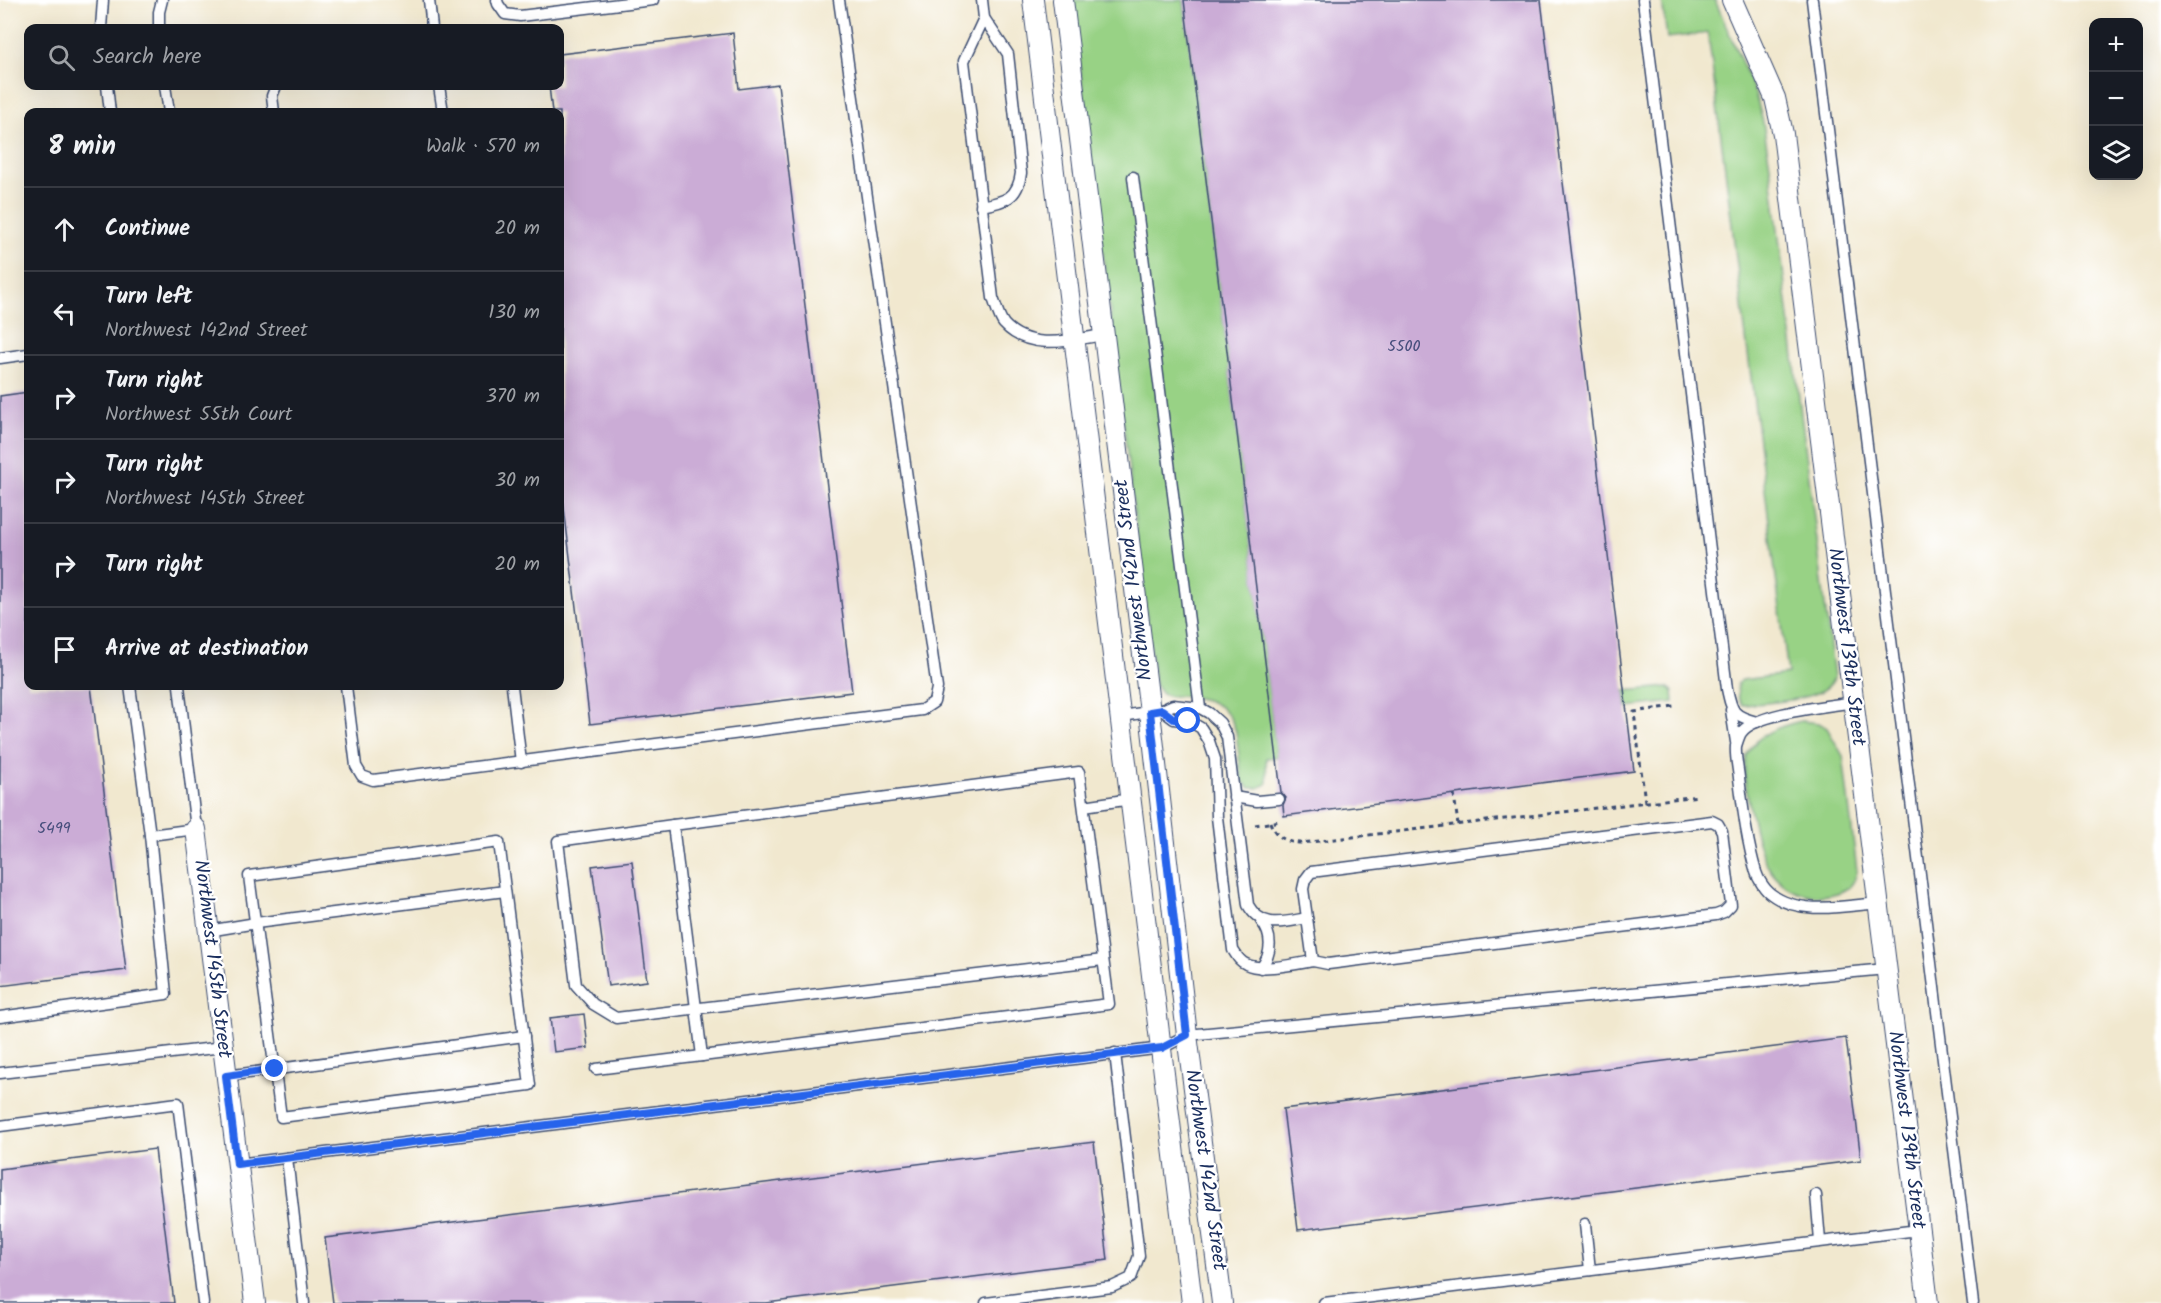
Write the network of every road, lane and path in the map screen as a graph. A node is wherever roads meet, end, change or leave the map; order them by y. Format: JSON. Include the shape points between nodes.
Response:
{"nodes":[{"id":1,"x":103,"y":0,"type":"edge"},
{"id":2,"x":162,"y":0,"type":"edge"},
{"id":3,"x":429,"y":0,"type":"edge"},
{"id":4,"x":497,"y":0,"type":"edge"},
{"id":5,"x":653,"y":0,"type":"edge"},
{"id":6,"x":839,"y":0,"type":"edge"},
{"id":7,"x":982,"y":0,"type":"edge"},
{"id":8,"x":1033,"y":0,"type":"edge"},
{"id":9,"x":1063,"y":0,"type":"edge"},
{"id":10,"x":1642,"y":0,"type":"edge"},
{"id":11,"x":1732,"y":0,"type":"edge"},
{"id":12,"x":1812,"y":0,"type":"edge"},
{"id":13,"x":984,"y":18,"type":"junction"},
{"id":14,"x":101,"y":24,"type":"edge"},
{"id":15,"x":159,"y":24,"type":"edge"},
{"id":16,"x":432,"y":24,"type":"edge"},
{"id":17,"x":107,"y":90,"type":"edge"},
{"id":18,"x":166,"y":90,"type":"edge"},
{"id":19,"x":274,"y":90,"type":"edge"},
{"id":20,"x":440,"y":90,"type":"edge"},
{"id":21,"x":110,"y":108,"type":"edge"},
{"id":22,"x":168,"y":108,"type":"edge"},
{"id":23,"x":274,"y":108,"type":"edge"},
{"id":24,"x":442,"y":108,"type":"edge"},
{"id":25,"x":1133,"y":177,"type":"dead end"},
{"id":26,"x":981,"y":206,"type":"junction"},
{"id":27,"x":1103,"y":335,"type":"junction"},
{"id":28,"x":1075,"y":339,"type":"junction"},
{"id":29,"x":24,"y":355,"type":"edge"},
{"id":30,"x":0,"y":358,"type":"edge"},
{"id":31,"x":131,"y":690,"type":"edge"},
{"id":32,"x":179,"y":690,"type":"edge"},
{"id":33,"x":346,"y":690,"type":"edge"},
{"id":34,"x":512,"y":690,"type":"edge"},
{"id":35,"x":1854,"y":702,"type":"junction"},
{"id":36,"x":1674,"y":706,"type":"dead end"},
{"id":37,"x":1200,"y":708,"type":"junction"},
{"id":38,"x":1731,"y":710,"type":"junction"},
{"id":39,"x":1156,"y":711,"type":"junction"},
{"id":40,"x":1122,"y":716,"type":"junction"},
{"id":41,"x":1756,"y":722,"type":"junction"},
{"id":42,"x":1736,"y":745,"type":"junction"},
{"id":43,"x":521,"y":762,"type":"junction"},
{"id":44,"x":1454,"y":794,"type":"dead end"},
{"id":45,"x":1698,"y":796,"type":"dead end"},
{"id":46,"x":1234,"y":797,"type":"junction"},
{"id":47,"x":1131,"y":799,"type":"junction"},
{"id":48,"x":1279,"y":799,"type":"dead end"},
{"id":49,"x":1645,"y":802,"type":"junction"},
{"id":50,"x":1084,"y":806,"type":"junction"},
{"id":51,"x":1281,"y":821,"type":"dead end"},
{"id":52,"x":1270,"y":822,"type":"junction"},
{"id":53,"x":673,"y":825,"type":"junction"},
{"id":54,"x":1255,"y":825,"type":"dead end"},
{"id":55,"x":1458,"y":825,"type":"junction"},
{"id":56,"x":196,"y":828,"type":"junction"},
{"id":57,"x":150,"y":835,"type":"junction"},
{"id":58,"x":505,"y":891,"type":"junction"},
{"id":59,"x":1878,"y":903,"type":"junction"},
{"id":60,"x":1307,"y":918,"type":"junction"},
{"id":61,"x":1261,"y":921,"type":"junction"},
{"id":62,"x":256,"y":923,"type":"junction"},
{"id":63,"x":208,"y":931,"type":"junction"},
{"id":64,"x":1103,"y":960,"type":"junction"},
{"id":65,"x":1313,"y":962,"type":"junction"},
{"id":66,"x":1261,"y":968,"type":"junction"},
{"id":67,"x":1886,"y":969,"type":"junction"},
{"id":68,"x":696,"y":1010,"type":"junction"},
{"id":69,"x":0,"y":1017,"type":"edge"},
{"id":70,"x":1187,"y":1035,"type":"junction"},
{"id":71,"x":524,"y":1036,"type":"junction"},
{"id":72,"x":223,"y":1047,"type":"junction"},
{"id":73,"x":1162,"y":1048,"type":"junction"},
{"id":74,"x":1115,"y":1053,"type":"junction"},
{"id":75,"x":702,"y":1056,"type":"junction"},
{"id":76,"x":275,"y":1069,"type":"junction"},
{"id":77,"x":596,"y":1070,"type":"dead end"},
{"id":78,"x":0,"y":1073,"type":"edge"},
{"id":79,"x":226,"y":1076,"type":"junction"},
{"id":80,"x":0,"y":1126,"type":"edge"},
{"id":81,"x":287,"y":1158,"type":"junction"},
{"id":82,"x":237,"y":1164,"type":"junction"},
{"id":83,"x":1816,"y":1195,"type":"dead end"},
{"id":84,"x":1585,"y":1224,"type":"dead end"},
{"id":85,"x":1918,"y":1230,"type":"junction"},
{"id":86,"x":1820,"y":1242,"type":"junction"},
{"id":87,"x":1590,"y":1270,"type":"junction"},
{"id":88,"x":203,"y":1303,"type":"edge"},
{"id":89,"x":255,"y":1303,"type":"edge"},
{"id":90,"x":304,"y":1303,"type":"edge"},
{"id":91,"x":986,"y":1303,"type":"edge"},
{"id":92,"x":1192,"y":1303,"type":"edge"},
{"id":93,"x":1222,"y":1303,"type":"edge"},
{"id":94,"x":1324,"y":1303,"type":"edge"},
{"id":95,"x":1928,"y":1303,"type":"edge"},
{"id":96,"x":1972,"y":1303,"type":"edge"}],
"edges":[{"from":1,"to":14,"type":"lane"},
{"from":2,"to":15,"type":"lane"},
{"from":3,"to":16,"type":"lane"},
{"from":4,"to":5,"type":"lane","via":[[505,14],[520,16]]},
{"from":6,"to":43,"type":"lane","via":[[937,688],[934,702],[922,710]]},
{"from":7,"to":13,"type":"lane"},
{"from":8,"to":28,"type":"street","name":"Northwest 142nd Street"},
{"from":9,"to":27,"type":"street","name":"Northwest 142nd Street"},
{"from":10,"to":38,"type":"lane"},
{"from":11,"to":35,"type":"street","name":"Northwest 139th Street","via":[[1775,98],[1783,134]]},
{"from":12,"to":96,"type":"lane"},
{"from":13,"to":26,"type":"lane","via":[[964,62]]},
{"from":13,"to":26,"type":"lane","via":[[1008,54],[1021,173],[1020,185],[1011,196]]},
{"from":17,"to":21,"type":"lane"},
{"from":18,"to":22,"type":"lane"},
{"from":19,"to":23,"type":"lane"},
{"from":20,"to":24,"type":"lane"},
{"from":25,"to":37,"type":"lane"},
{"from":26,"to":28,"type":"lane","via":[[993,298],[1003,323],[1020,337],[1036,341]]},
{"from":27,"to":28,"type":"lane"},
{"from":27,"to":39,"type":"street","name":"Northwest 142nd Street"},
{"from":28,"to":40,"type":"street","name":"Northwest 142nd Street"},
{"from":29,"to":30,"type":"lane"},
{"from":31,"to":57,"type":"lane"},
{"from":32,"to":56,"type":"lane"},
{"from":33,"to":43,"type":"lane","via":[[356,766],[362,776],[373,780]]},
{"from":34,"to":43,"type":"lane"},
{"from":35,"to":41,"type":"lane"},
{"from":35,"to":59,"type":"street","name":"Northwest 139th Street"},
{"from":36,"to":49,"type":"path","via":[[1634,712]]},
{"from":37,"to":39,"type":"lane","via":[[1173,705]]},
{"from":37,"to":46,"type":"lane","via":[[1220,723],[1227,737]]},
{"from":38,"to":41,"type":"lane"},
{"from":38,"to":42,"type":"lane"},
{"from":39,"to":40,"type":"lane"},
{"from":39,"to":66,"type":"lane","via":[[1201,728],[1209,741],[1215,759],[1217,817],[1233,950],[1248,966]]},
{"from":39,"to":70,"type":"street","name":"Northwest 142nd Street"},
{"from":40,"to":47,"type":"street","name":"Northwest 142nd Street"},
{"from":41,"to":42,"type":"lane","via":[[1742,732]]},
{"from":42,"to":59,"type":"lane","via":[[1752,854],[1757,874],[1769,894],[1786,903],[1809,907]]},
{"from":44,"to":55,"type":"path"},
{"from":45,"to":49,"type":"path"},
{"from":46,"to":48,"type":"lane"},
{"from":46,"to":61,"type":"lane","via":[[1248,905]]},
{"from":47,"to":50,"type":"lane"},
{"from":47,"to":73,"type":"street","name":"Northwest 142nd Street"},
{"from":49,"to":55,"type":"path"},
{"from":50,"to":53,"type":"lane","via":[[1079,772]]},
{"from":50,"to":64,"type":"lane"},
{"from":51,"to":52,"type":"path"},
{"from":52,"to":54,"type":"path"},
{"from":52,"to":55,"type":"path","via":[[1282,839],[1302,843]]},
{"from":53,"to":68,"type":"lane"},
{"from":53,"to":68,"type":"lane","via":[[558,841],[576,985],[594,1004],[616,1018]]},
{"from":56,"to":57,"type":"lane"},
{"from":56,"to":63,"type":"street","name":"Northwest 145th Street"},
{"from":57,"to":69,"type":"lane","via":[[166,994]]},
{"from":58,"to":62,"type":"lane"},
{"from":58,"to":62,"type":"lane","via":[[499,842],[249,876]]},
{"from":58,"to":71,"type":"lane"},
{"from":59,"to":67,"type":"street","name":"Northwest 139th Street"},
{"from":60,"to":61,"type":"lane"},
{"from":60,"to":65,"type":"lane"},
{"from":60,"to":65,"type":"lane","via":[[1303,889],[1305,880],[1317,870],[1712,821],[1722,831],[1731,905],[1716,915],[1328,964]]},
{"from":61,"to":66,"type":"lane","via":[[1269,934],[1270,950]]},
{"from":62,"to":63,"type":"lane"},
{"from":62,"to":76,"type":"lane"},
{"from":63,"to":72,"type":"street","name":"Northwest 145th Street"},
{"from":64,"to":68,"type":"lane"},
{"from":64,"to":75,"type":"lane","via":[[1109,1004]]},
{"from":65,"to":66,"type":"lane"},
{"from":67,"to":70,"type":"lane"},
{"from":67,"to":85,"type":"street","name":"Northwest 139th Street"},
{"from":68,"to":75,"type":"lane"},
{"from":70,"to":73,"type":"lane"},
{"from":70,"to":93,"type":"street","name":"Northwest 142nd Street"},
{"from":71,"to":76,"type":"lane"},
{"from":71,"to":76,"type":"lane","via":[[530,1085],[281,1117]]},
{"from":72,"to":78,"type":"lane"},
{"from":72,"to":79,"type":"street","name":"Northwest 145th Street"},
{"from":73,"to":74,"type":"lane"},
{"from":73,"to":92,"type":"street","name":"Northwest 142nd Street"},
{"from":74,"to":81,"type":"lane"},
{"from":74,"to":91,"type":"lane","via":[[1139,1256],[1131,1278],[1112,1287]]},
{"from":75,"to":77,"type":"lane"},
{"from":76,"to":79,"type":"lane"},
{"from":79,"to":82,"type":"street","name":"Northwest 145th Street"},
{"from":80,"to":88,"type":"lane","via":[[178,1103]]},
{"from":81,"to":82,"type":"lane"},
{"from":81,"to":90,"type":"lane"},
{"from":82,"to":89,"type":"street","name":"Northwest 145th Street"},
{"from":83,"to":86,"type":"lane"},
{"from":84,"to":87,"type":"lane"},
{"from":85,"to":86,"type":"lane"},
{"from":85,"to":95,"type":"street","name":"Northwest 139th Street"},
{"from":86,"to":87,"type":"lane"},
{"from":87,"to":94,"type":"lane"}]}
